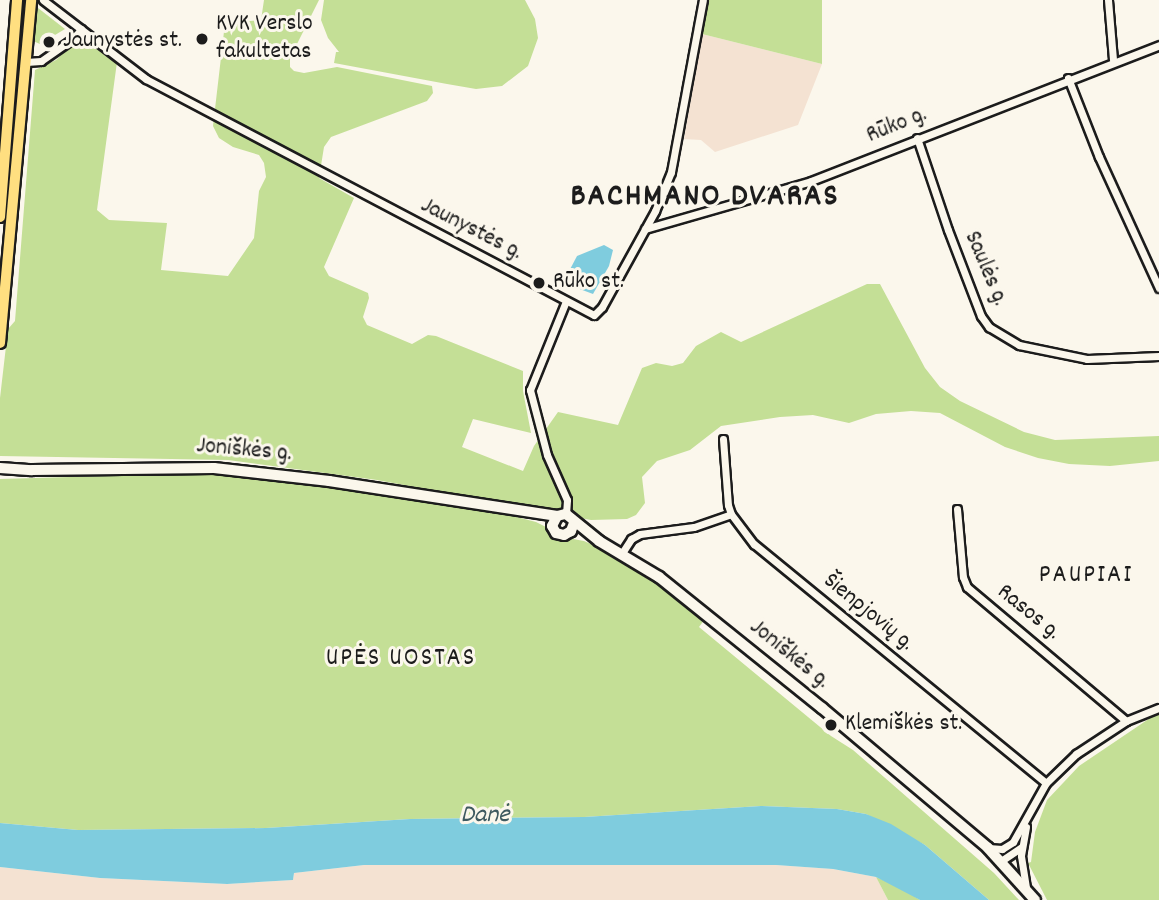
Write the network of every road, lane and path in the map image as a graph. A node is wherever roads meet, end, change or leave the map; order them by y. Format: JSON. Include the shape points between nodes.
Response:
{"nodes":[{"id":1,"x":17,"y":0,"type":"edge"},
{"id":2,"x":31,"y":0,"type":"edge"},
{"id":3,"x":44,"y":0,"type":"edge"},
{"id":4,"x":703,"y":0,"type":"edge"},
{"id":5,"x":1108,"y":0,"type":"edge"},
{"id":6,"x":81,"y":29,"type":"junction"},
{"id":7,"x":1159,"y":45,"type":"edge"},
{"id":8,"x":1113,"y":60,"type":"junction"},
{"id":9,"x":26,"y":62,"type":"junction"},
{"id":10,"x":1068,"y":78,"type":"junction"},
{"id":11,"x":917,"y":138,"type":"junction"},
{"id":12,"x":0,"y":217,"type":"edge"},
{"id":13,"x":645,"y":229,"type":"junction"},
{"id":14,"x":1159,"y":288,"type":"edge"},
{"id":15,"x":566,"y":301,"type":"junction"},
{"id":16,"x":0,"y":343,"type":"edge"},
{"id":17,"x":1159,"y":356,"type":"edge"},
{"id":18,"x":723,"y":439,"type":"dead end"},
{"id":19,"x":0,"y":468,"type":"edge"},
{"id":20,"x":957,"y":509,"type":"dead end"},
{"id":21,"x":731,"y":514,"type":"junction"},
{"id":22,"x":558,"y":519,"type":"junction"},
{"id":23,"x":574,"y":523,"type":"junction"},
{"id":24,"x":568,"y":534,"type":"junction"},
{"id":25,"x":599,"y":541,"type":"junction"},
{"id":26,"x":622,"y":553,"type":"junction"},
{"id":27,"x":1159,"y":708,"type":"edge"},
{"id":28,"x":1126,"y":721,"type":"junction"},
{"id":29,"x":1046,"y":783,"type":"junction"},
{"id":30,"x":1027,"y":819,"type":"junction"},
{"id":31,"x":1009,"y":846,"type":"junction"},
{"id":32,"x":1022,"y":847,"type":"junction"},
{"id":33,"x":988,"y":848,"type":"junction"},
{"id":34,"x":1001,"y":861,"type":"junction"},
{"id":35,"x":1026,"y":887,"type":"junction"},
{"id":36,"x":1035,"y":900,"type":"edge"}],
"edges":[{"from":1,"to":12,"type":"main road"},
{"from":2,"to":9,"type":"main road"},
{"from":3,"to":6,"type":"street","name":"Jaunystės g."},
{"from":4,"to":13,"type":"street","name":"Jaunystės g.","via":[[671,172]]},
{"from":5,"to":8,"type":"street"},
{"from":6,"to":9,"type":"street","via":[[41,61]]},
{"from":6,"to":15,"type":"street","name":"Jaunystės g.","via":[[146,79]]},
{"from":7,"to":8,"type":"street","name":"Rūko g."},
{"from":8,"to":10,"type":"street","name":"Rūko g."},
{"from":9,"to":16,"type":"main road"},
{"from":10,"to":11,"type":"street","name":"Rūko g."},
{"from":10,"to":14,"type":"street"},
{"from":11,"to":13,"type":"street","name":"Rūko g.","via":[[811,181]]},
{"from":11,"to":17,"type":"street","name":"Saulės g.","via":[[948,230],[989,327],[1019,345],[1087,359]]},
{"from":13,"to":15,"type":"street","name":"Jaunystės g.","via":[[599,312],[594,315]]},
{"from":15,"to":22,"type":"street","via":[[530,390],[547,455],[567,500]]},
{"from":18,"to":21,"type":"street"},
{"from":19,"to":22,"type":"main road","name":"Joniškės g.","via":[[214,468],[342,483]]},
{"from":20,"to":28,"type":"street","name":"Rasos g.","via":[[967,587]]},
{"from":21,"to":26,"type":"street","via":[[694,527],[640,534]]},
{"from":21,"to":29,"type":"street","name":"Šienpjovių g.","via":[[773,561]]},
{"from":22,"to":23,"type":"main road","name":"Joniškės g."},
{"from":22,"to":24,"type":"main road","name":"Joniškės g.","via":[[560,535]]},
{"from":23,"to":24,"type":"main road"},
{"from":23,"to":25,"type":"main road","name":"Joniškės g."},
{"from":24,"to":25,"type":"main road","name":"Joniškės g."},
{"from":25,"to":26,"type":"main road","name":"Joniškės g."},
{"from":26,"to":33,"type":"main road","name":"Joniškės g.","via":[[659,577],[812,699]]},
{"from":27,"to":28,"type":"street"},
{"from":28,"to":29,"type":"street","via":[[1076,754]]},
{"from":29,"to":30,"type":"street"},
{"from":30,"to":31,"type":"street"},
{"from":30,"to":32,"type":"street"},
{"from":31,"to":33,"type":"street"},
{"from":31,"to":34,"type":"street"},
{"from":32,"to":34,"type":"street"},
{"from":32,"to":35,"type":"street"},
{"from":33,"to":34,"type":"main road","name":"Joniškės g."},
{"from":34,"to":35,"type":"main road","name":"Joniškės g."},
{"from":35,"to":36,"type":"main road","name":"Joniškės g."}]}
